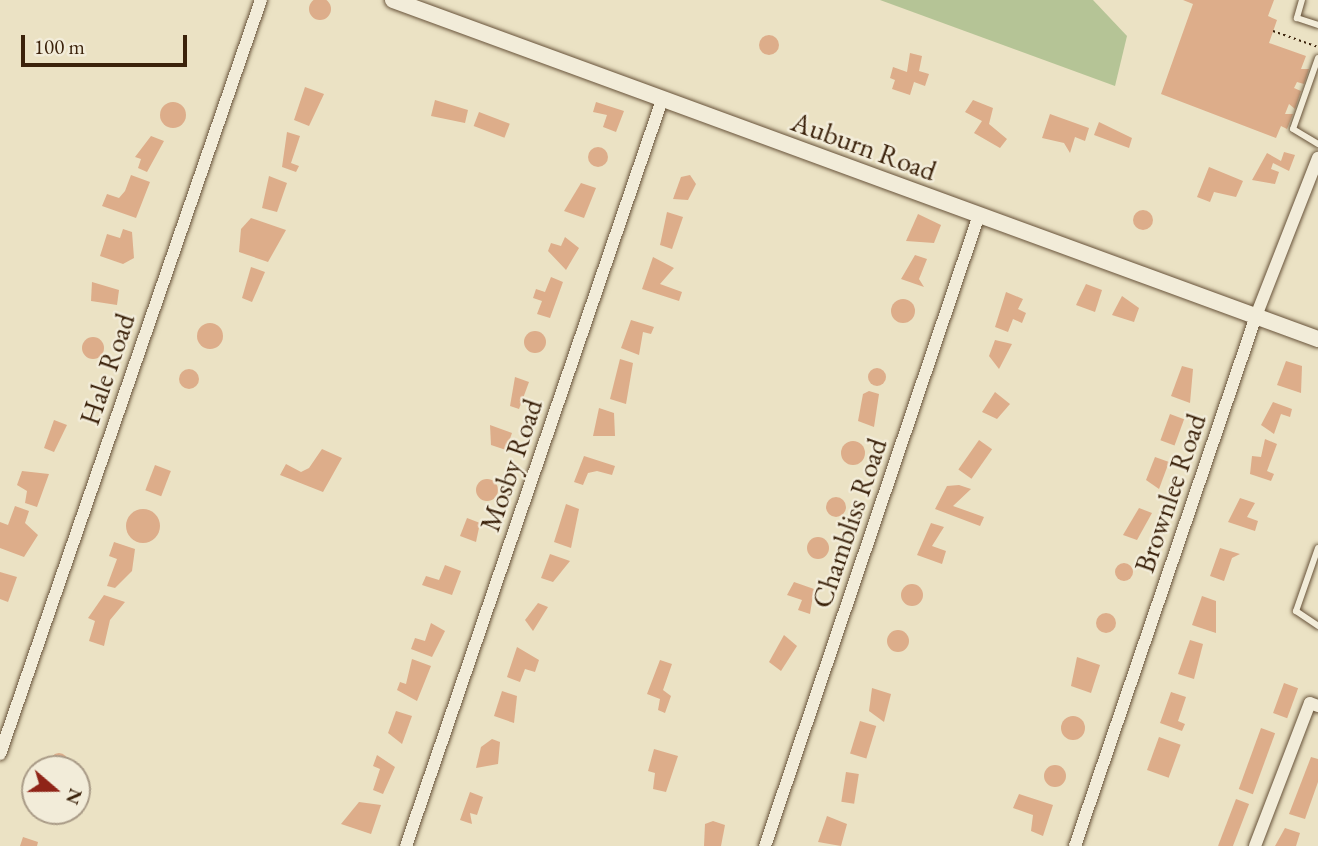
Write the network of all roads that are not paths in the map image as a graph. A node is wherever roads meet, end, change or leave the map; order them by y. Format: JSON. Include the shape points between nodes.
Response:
{"nodes":[{"id":1,"x":261,"y":0,"type":"edge"},
{"id":2,"x":393,"y":0,"type":"edge"},
{"id":3,"x":1302,"y":0,"type":"edge"},
{"id":4,"x":1318,"y":25,"type":"edge"},
{"id":5,"x":1318,"y":58,"type":"edge"},
{"id":6,"x":663,"y":100,"type":"junction"},
{"id":7,"x":1318,"y":144,"type":"edge"},
{"id":8,"x":1318,"y":158,"type":"edge"},
{"id":9,"x":979,"y":215,"type":"junction"},
{"id":10,"x":1256,"y":316,"type":"junction"},
{"id":11,"x":1318,"y":340,"type":"edge"},
{"id":12,"x":1318,"y":548,"type":"edge"},
{"id":13,"x":1318,"y":626,"type":"edge"},
{"id":14,"x":1314,"y":704,"type":"edge"},
{"id":15,"x":0,"y":754,"type":"edge"},
{"id":16,"x":406,"y":846,"type":"edge"},
{"id":17,"x":765,"y":846,"type":"edge"},
{"id":18,"x":1075,"y":846,"type":"edge"},
{"id":19,"x":1255,"y":846,"type":"edge"}],
"edges":[{"from":1,"to":15,"type":"street","name":"Hale Road"},
{"from":2,"to":6,"type":"street","name":"Auburn Road"},
{"from":3,"to":4,"type":"lane","via":[[1297,18]]},
{"from":5,"to":7,"type":"lane","via":[[1293,129]]},
{"from":6,"to":9,"type":"street","name":"Auburn Road"},
{"from":6,"to":16,"type":"street","name":"Mosby Road"},
{"from":8,"to":10,"type":"street","name":"Brownlee Road"},
{"from":9,"to":10,"type":"street","name":"Auburn Road"},
{"from":9,"to":17,"type":"street","name":"Chambliss Road"},
{"from":10,"to":11,"type":"street","name":"Auburn Road"},
{"from":10,"to":18,"type":"street","name":"Brownlee Road"},
{"from":12,"to":13,"type":"lane","via":[[1296,611]]},
{"from":14,"to":19,"type":"street"}]}
